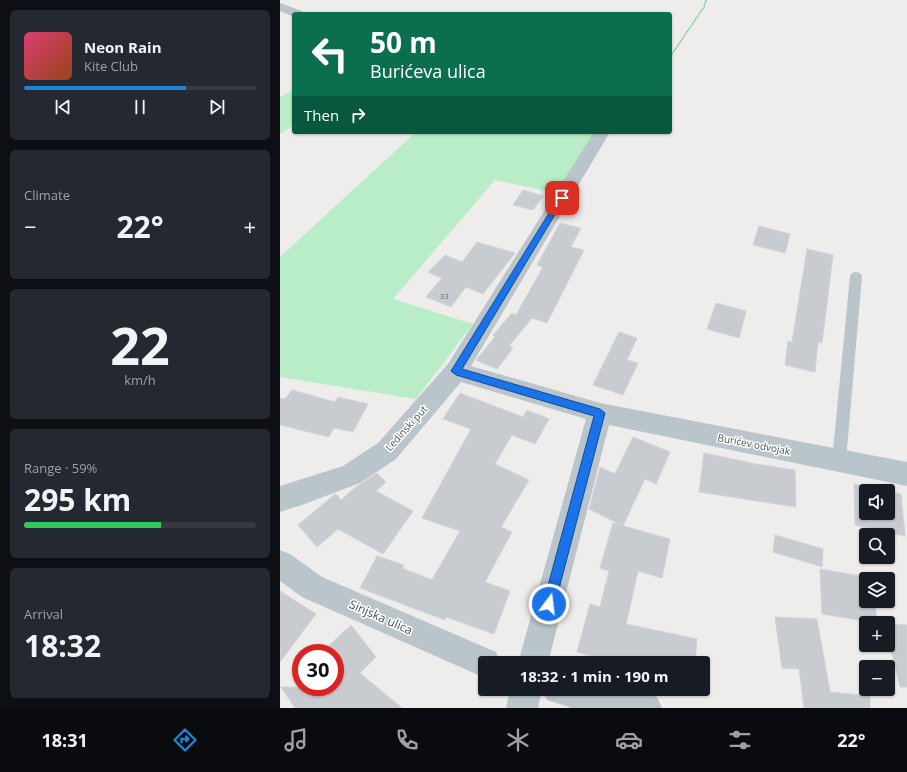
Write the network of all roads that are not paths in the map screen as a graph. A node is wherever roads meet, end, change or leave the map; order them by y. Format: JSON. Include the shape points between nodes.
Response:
{"nodes":[{"id":1,"x":280,"y":7,"type":"edge"},
{"id":2,"x":293,"y":12,"type":"edge"},
{"id":3,"x":601,"y":134,"type":"edge"},
{"id":4,"x":856,"y":276,"type":"dead end"},
{"id":5,"x":456,"y":371,"type":"junction"},
{"id":6,"x":600,"y":413,"type":"junction"},
{"id":7,"x":839,"y":461,"type":"junction"},
{"id":8,"x":907,"y":474,"type":"edge"},
{"id":9,"x":280,"y":499,"type":"edge"},
{"id":10,"x":280,"y":564,"type":"edge"},
{"id":11,"x":535,"y":656,"type":"edge"},
{"id":12,"x":478,"y":660,"type":"edge"},
{"id":13,"x":525,"y":696,"type":"edge"},
{"id":14,"x":590,"y":696,"type":"edge"},
{"id":15,"x":522,"y":708,"type":"edge"},
{"id":16,"x":646,"y":708,"type":"edge"}],
"edges":[{"from":1,"to":2,"type":"street"},
{"from":3,"to":5,"type":"street","name":"Ledinski put"},
{"from":4,"to":7,"type":"lane"},
{"from":5,"to":6,"type":"street","name":"Burićev odvojak"},
{"from":5,"to":9,"type":"street","name":"Ledinski put","via":[[387,451],[351,475]]},
{"from":6,"to":7,"type":"street","name":"Burićev odvojak"},
{"from":6,"to":11,"type":"street"},
{"from":7,"to":8,"type":"street","name":"Burićev odvojak"},
{"from":10,"to":12,"type":"street","name":"Sinjska ulica","via":[[312,587]]},
{"from":13,"to":15,"type":"street"},
{"from":14,"to":16,"type":"street"}]}
